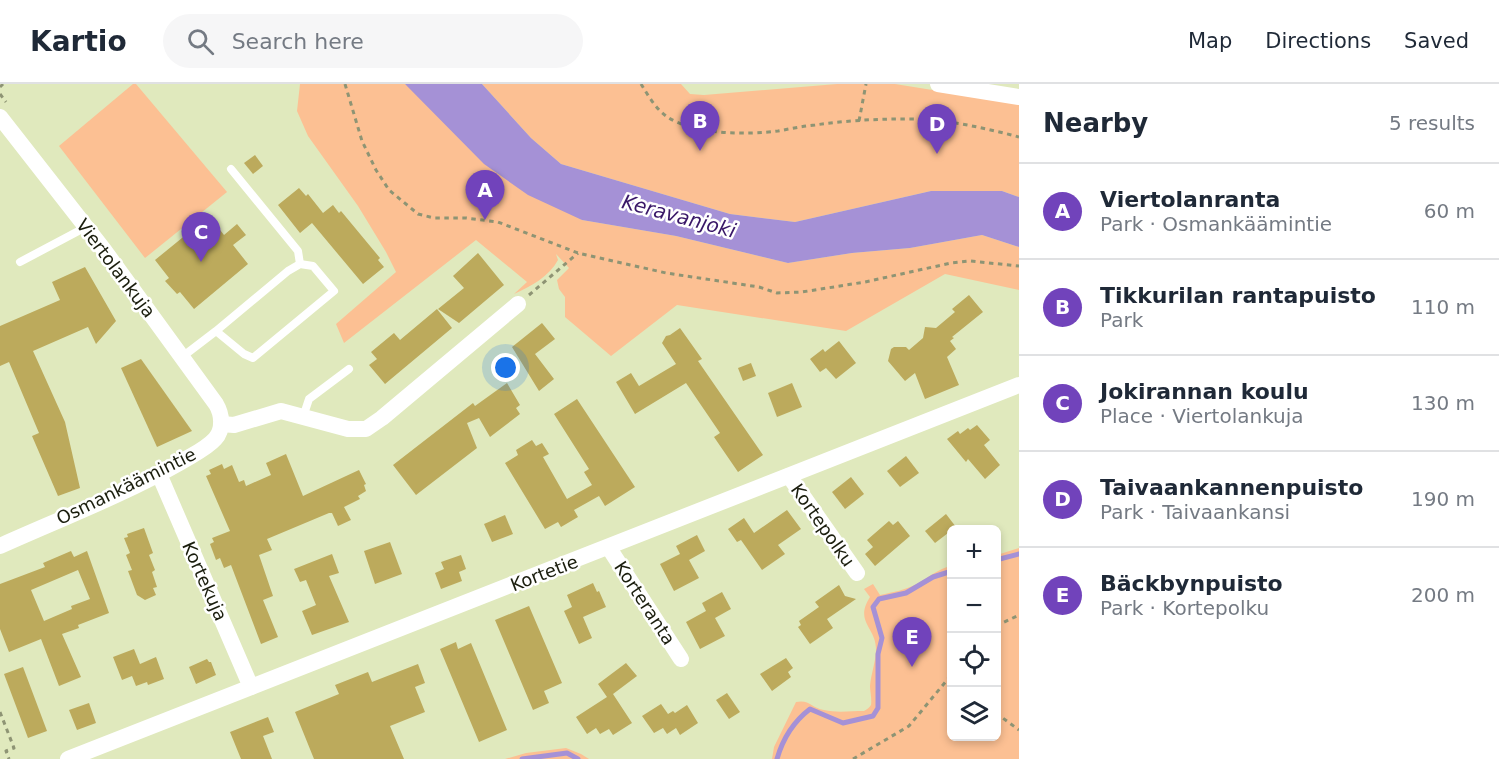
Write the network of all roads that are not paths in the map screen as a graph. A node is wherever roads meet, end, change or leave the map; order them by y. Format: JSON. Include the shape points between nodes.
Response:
{"nodes":[{"id":1,"x":939,"y":84,"type":"edge"},
{"id":2,"x":1019,"y":97,"type":"edge"},
{"id":3,"x":4,"y":110,"type":"edge"},
{"id":4,"x":231,"y":169,"type":"dead end"},
{"id":5,"x":86,"y":227,"type":"junction"},
{"id":6,"x":20,"y":262,"type":"dead end"},
{"id":7,"x":300,"y":264,"type":"junction"},
{"id":8,"x":518,"y":304,"type":"road end"},
{"id":9,"x":216,"y":330,"type":"junction"},
{"id":10,"x":182,"y":357,"type":"junction"},
{"id":11,"x":349,"y":369,"type":"dead end"},
{"id":12,"x":1019,"y":385,"type":"edge"},
{"id":13,"x":303,"y":417,"type":"junction"},
{"id":14,"x":221,"y":424,"type":"junction"},
{"id":15,"x":159,"y":474,"type":"junction"},
{"id":16,"x":789,"y":476,"type":"junction"},
{"id":17,"x":0,"y":546,"type":"edge"},
{"id":18,"x":609,"y":548,"type":"junction"},
{"id":19,"x":857,"y":573,"type":"dead end"},
{"id":20,"x":681,"y":659,"type":"dead end"},
{"id":21,"x":251,"y":687,"type":"junction"},
{"id":22,"x":68,"y":759,"type":"edge"}],
"edges":[{"from":1,"to":2,"type":"street"},
{"from":3,"to":5,"type":"street","name":"Viertolankuja"},
{"from":4,"to":7,"type":"lane","via":[[298,251]]},
{"from":5,"to":6,"type":"lane"},
{"from":5,"to":10,"type":"street","name":"Viertolankuja"},
{"from":7,"to":9,"type":"lane"},
{"from":7,"to":9,"type":"lane","via":[[313,266],[334,291],[253,358]]},
{"from":8,"to":13,"type":"street","via":[[366,429],[348,429]]},
{"from":9,"to":10,"type":"lane"},
{"from":10,"to":14,"type":"street","name":"Viertolankuja","via":[[220,412]]},
{"from":11,"to":13,"type":"lane","via":[[309,399]]},
{"from":12,"to":16,"type":"street","name":"Kortetie"},
{"from":13,"to":14,"type":"street","via":[[281,411],[234,425]]},
{"from":14,"to":15,"type":"street","name":"Osmankäämintie","via":[[218,437],[207,446]]},
{"from":15,"to":17,"type":"street","name":"Osmankäämintie"},
{"from":15,"to":21,"type":"street","name":"Kortekuja"},
{"from":16,"to":18,"type":"street","name":"Kortetie"},
{"from":16,"to":19,"type":"street","name":"Kortepolku"},
{"from":18,"to":20,"type":"street","name":"Korteranta"},
{"from":18,"to":21,"type":"street","name":"Kortetie"},
{"from":21,"to":22,"type":"street","name":"Kortetie"}]}
